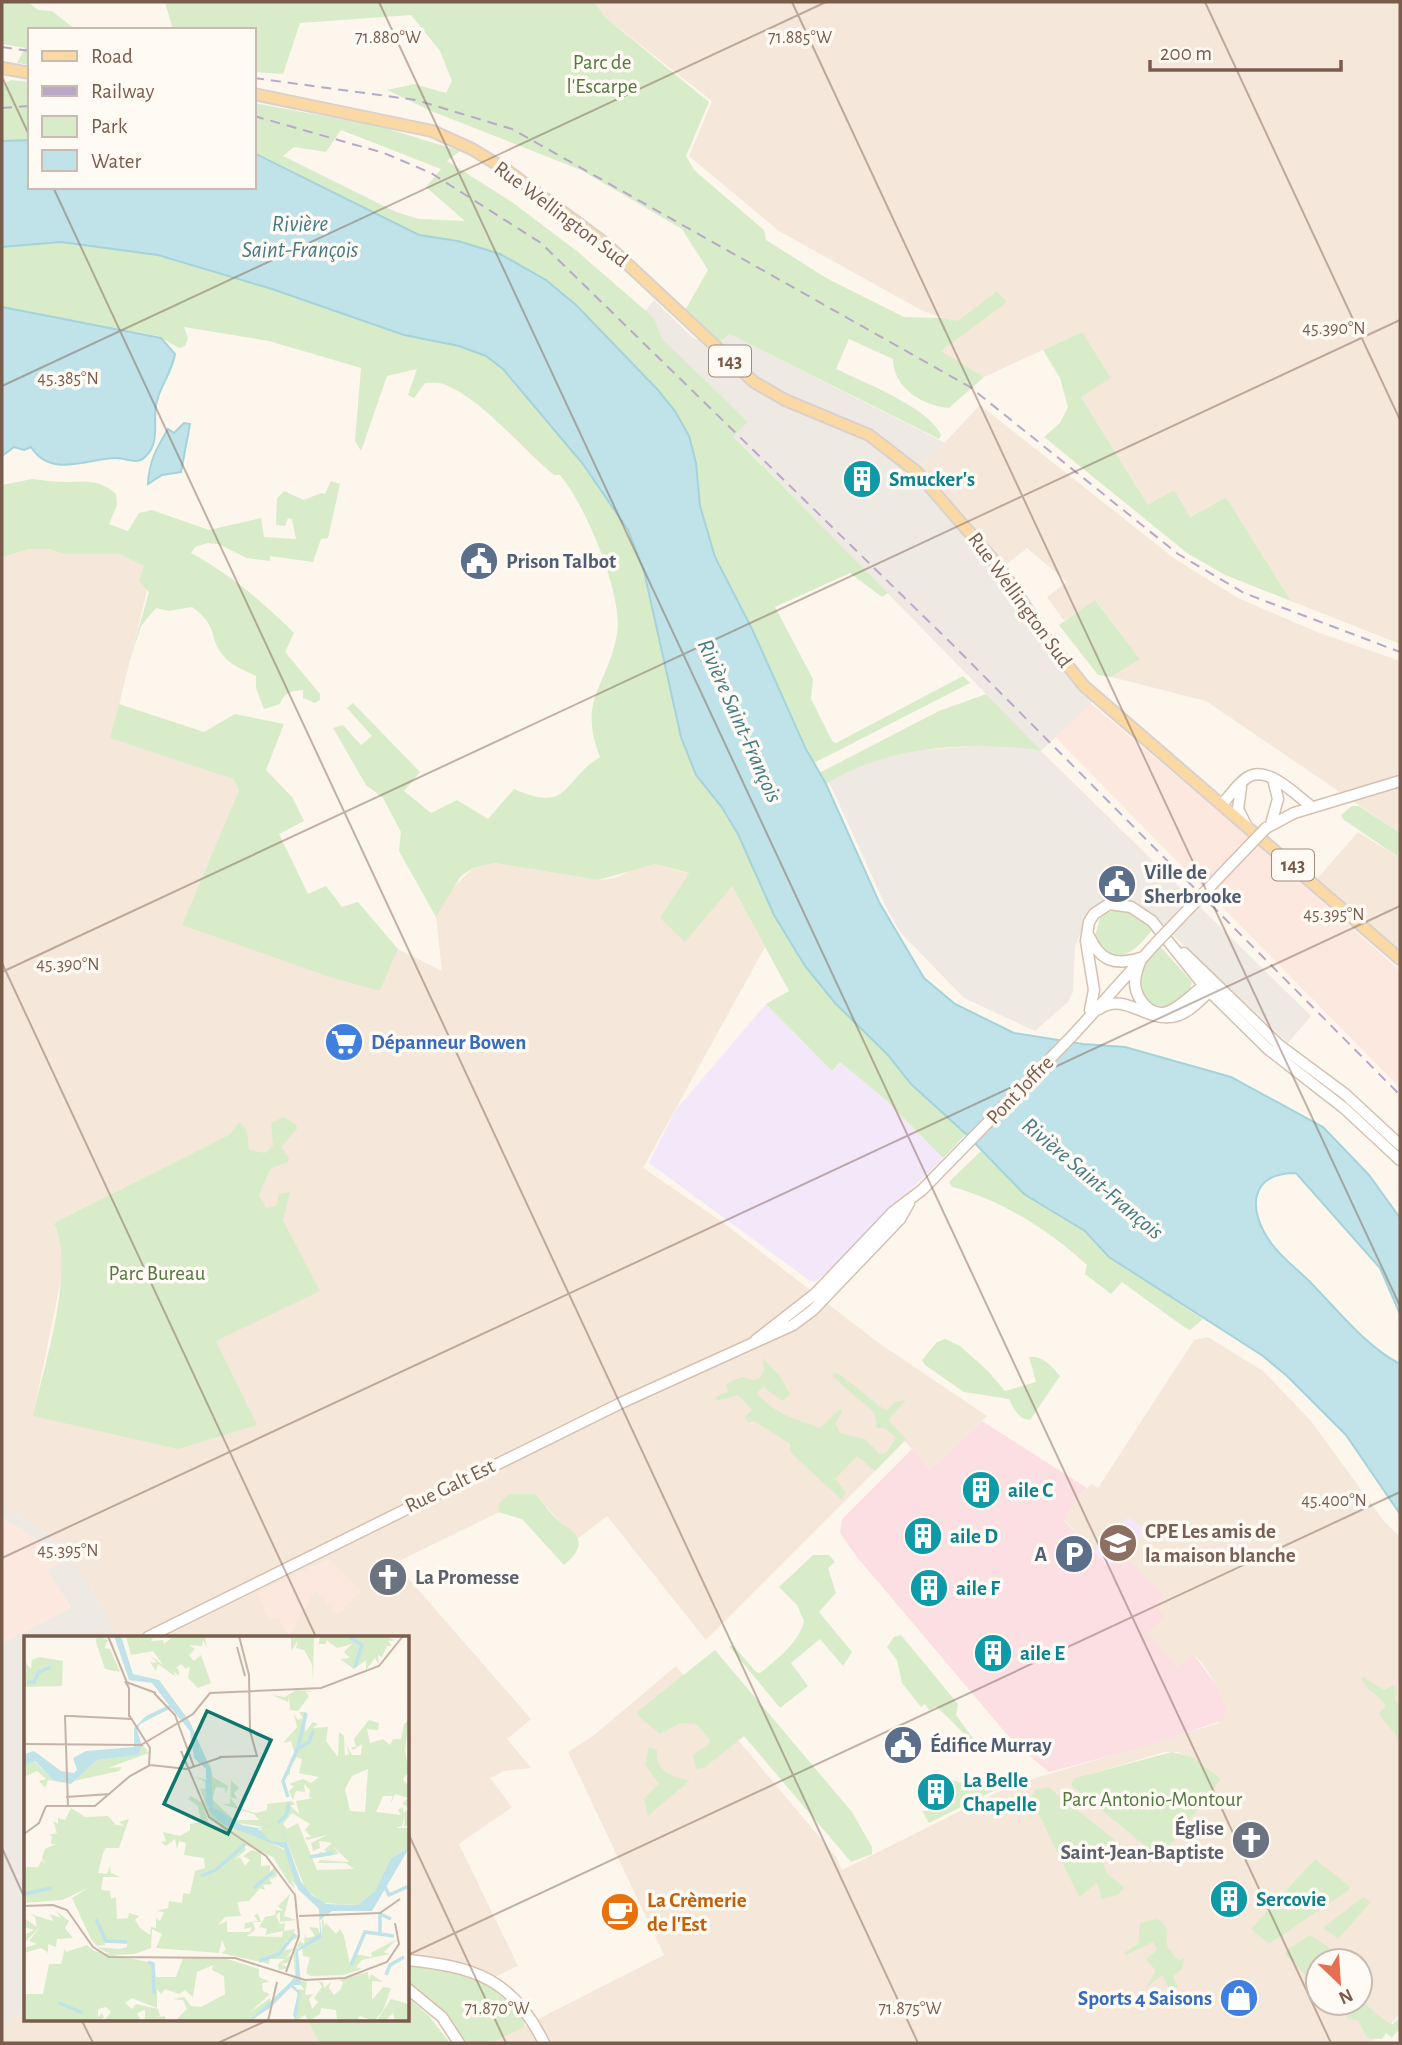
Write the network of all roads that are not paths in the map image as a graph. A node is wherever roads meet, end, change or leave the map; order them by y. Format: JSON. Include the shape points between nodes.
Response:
{"nodes":[{"id":1,"x":2,"y":68,"type":"edge"},
{"id":2,"x":28,"y":73,"type":"edge"},
{"id":3,"x":256,"y":94,"type":"edge"},
{"id":4,"x":1273,"y":779,"type":"junction"},
{"id":5,"x":1244,"y":780,"type":"junction"},
{"id":6,"x":1400,"y":781,"type":"edge"},
{"id":7,"x":1222,"y":804,"type":"junction"},
{"id":8,"x":1312,"y":807,"type":"junction"},
{"id":9,"x":1246,"y":825,"type":"junction"},
{"id":10,"x":1268,"y":826,"type":"junction"},
{"id":11,"x":1087,"y":931,"type":"junction"},
{"id":12,"x":1141,"y":958,"type":"junction"},
{"id":13,"x":1400,"y":958,"type":"edge"},
{"id":14,"x":1209,"y":986,"type":"junction"},
{"id":15,"x":1087,"y":1017,"type":"junction"},
{"id":16,"x":1400,"y":1144,"type":"edge"},
{"id":17,"x":964,"y":1147,"type":"joint"},
{"id":18,"x":1400,"y":1160,"type":"edge"},
{"id":19,"x":150,"y":1636,"type":"edge"},
{"id":20,"x":410,"y":1960,"type":"edge"},
{"id":21,"x":410,"y":1991,"type":"edge"},
{"id":22,"x":459,"y":2043,"type":"edge"},
{"id":23,"x":544,"y":2043,"type":"edge"}],
"edges":[{"from":1,"to":2,"type":"main road"},
{"from":3,"to":7,"type":"main road","name":"Rue Wellington Sud","number":"143","via":[[432,131],[472,149],[606,244],[754,382],[859,430],[898,455],[931,485],[988,552],[1078,681]]},
{"from":4,"to":5,"type":"main road","via":[[1259,774]]},
{"from":4,"to":8,"type":"main road"},
{"from":4,"to":10,"type":"main road","via":[[1279,799]]},
{"from":5,"to":7,"type":"main road"},
{"from":5,"to":9,"type":"main road","via":[[1237,799]]},
{"from":6,"to":8,"type":"main road"},
{"from":7,"to":9,"type":"main road","name":"Rue Wellington Sud","number":"143"},
{"from":8,"to":10,"type":"main road"},
{"from":9,"to":13,"type":"main road","name":"Rue Wellington Sud","number":"143"},
{"from":10,"to":12,"type":"main road","name":"Pont Joffre","bridge":true},
{"from":11,"to":12,"type":"main road","via":[[1106,960]]},
{"from":11,"to":14,"type":"main road","via":[[1094,914],[1116,903],[1138,911]]},
{"from":11,"to":15,"type":"main road","via":[[1094,990]]},
{"from":12,"to":14,"type":"main road","via":[[1134,985],[1151,1009],[1174,1009]]},
{"from":12,"to":15,"type":"main road","name":"Pont Joffre"},
{"from":14,"to":15,"type":"main road","via":[[1175,1018],[1154,1017],[1113,1003]]},
{"from":14,"to":16,"type":"main road"},
{"from":14,"to":18,"type":"main road","via":[[1268,1049],[1344,1108]]},
{"from":15,"to":17,"type":"main road","name":"Pont Joffre"},
{"from":17,"to":19,"type":"main road","name":"Rue Galt Est","via":[[909,1203],[893,1212],[815,1294],[756,1340],[412,1504]]},
{"from":20,"to":23,"type":"main road","via":[[477,1972],[504,1988]]},
{"from":21,"to":22,"type":"main road","via":[[442,2017]]}]}
